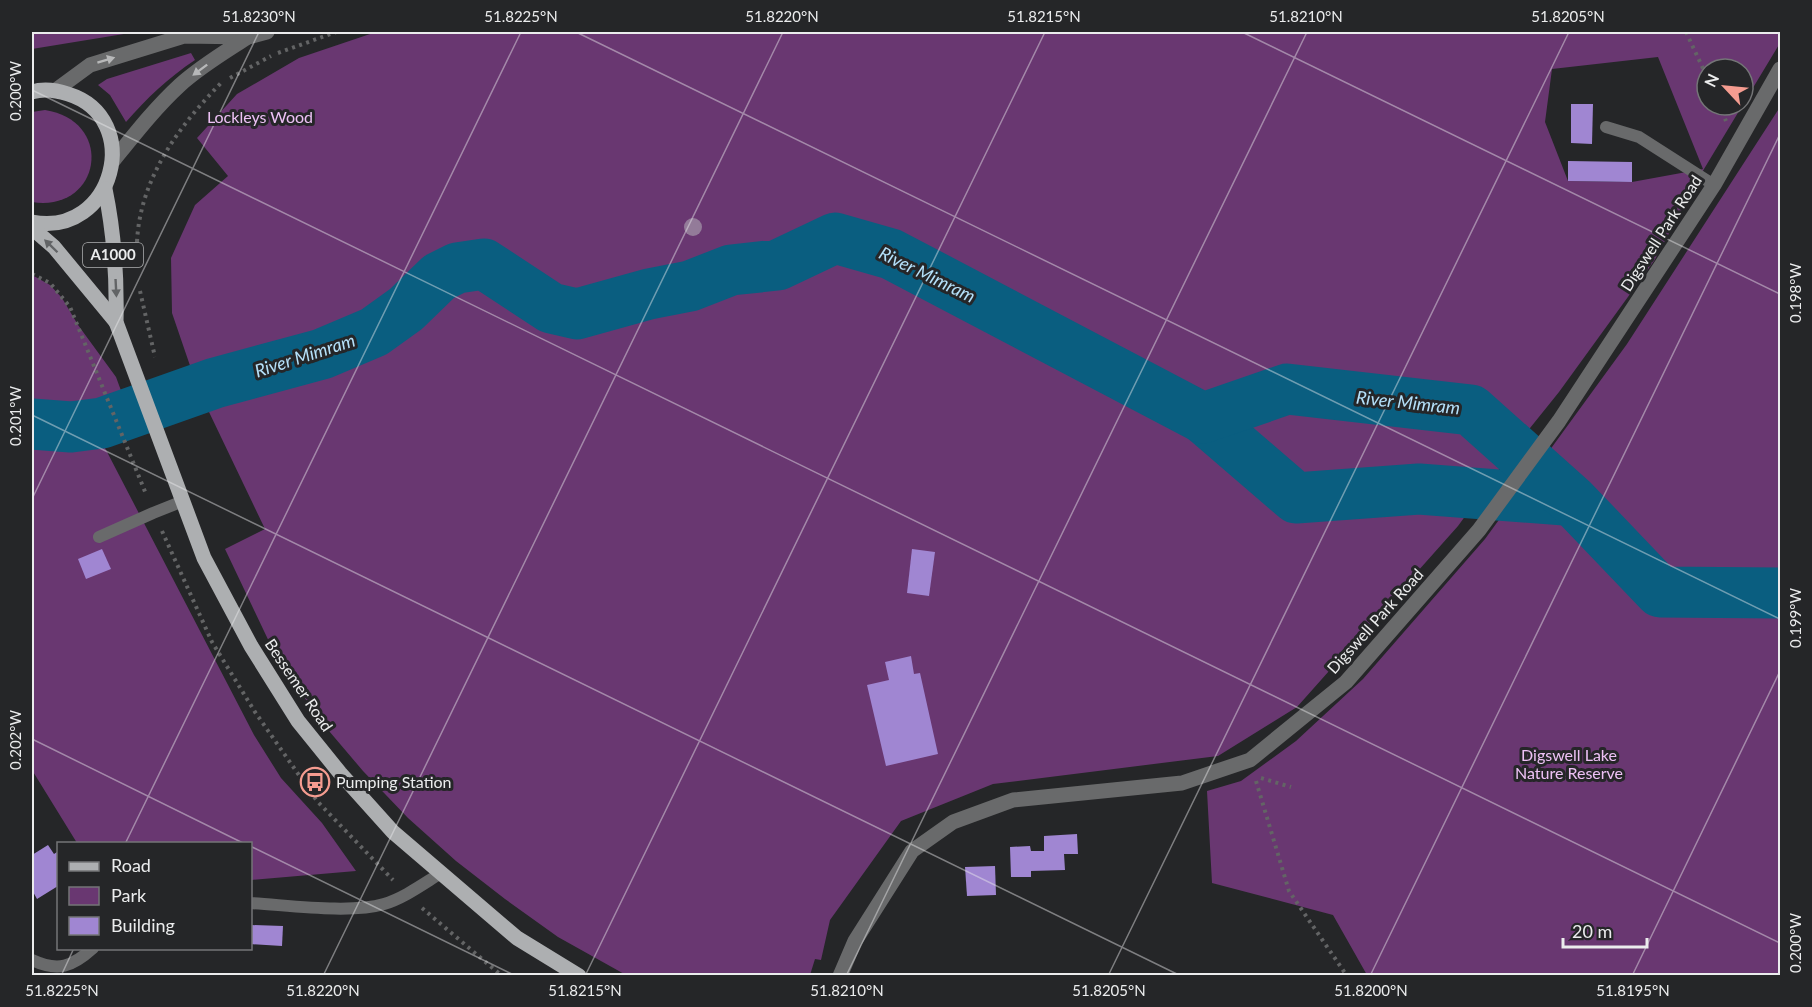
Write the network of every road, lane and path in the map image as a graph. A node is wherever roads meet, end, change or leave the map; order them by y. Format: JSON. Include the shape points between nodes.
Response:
{"nodes":[{"id":1,"x":267,"y":32,"type":"edge"},
{"id":2,"x":336,"y":32,"type":"edge"},
{"id":3,"x":1686,"y":32,"type":"edge"},
{"id":4,"x":248,"y":37,"type":"junction"},
{"id":5,"x":1698,"y":57,"type":"edge"},
{"id":6,"x":1780,"y":69,"type":"edge"},
{"id":7,"x":56,"y":90,"type":"junction"},
{"id":8,"x":32,"y":92,"type":"edge"},
{"id":9,"x":1606,"y":127,"type":"dead end"},
{"id":10,"x":112,"y":161,"type":"junction"},
{"id":11,"x":1714,"y":185,"type":"junction"},
{"id":12,"x":105,"y":189,"type":"junction"},
{"id":13,"x":32,"y":222,"type":"edge"},
{"id":14,"x":32,"y":228,"type":"edge"},
{"id":15,"x":137,"y":250,"type":"dead end"},
{"id":16,"x":32,"y":274,"type":"edge"},
{"id":17,"x":138,"y":280,"type":"dead end"},
{"id":18,"x":116,"y":322,"type":"junction"},
{"id":19,"x":151,"y":345,"type":"dead end"},
{"id":20,"x":145,"y":490,"type":"dead end"},
{"id":21,"x":183,"y":501,"type":"junction"},
{"id":22,"x":99,"y":537,"type":"dead end"},
{"id":23,"x":1291,"y":787,"type":"dead end"},
{"id":24,"x":441,"y":873,"type":"junction"},
{"id":25,"x":252,"y":903,"type":"edge"},
{"id":26,"x":91,"y":950,"type":"edge"},
{"id":27,"x":32,"y":960,"type":"edge"},
{"id":28,"x":579,"y":975,"type":"edge"},
{"id":29,"x":840,"y":975,"type":"edge"},
{"id":30,"x":1347,"y":975,"type":"edge"}],
"edges":[{"from":1,"to":4,"type":"street"},
{"from":2,"to":15,"type":"path","via":[[263,59],[222,82],[194,111],[152,176],[142,206]]},
{"from":3,"to":5,"type":"path"},
{"from":7,"to":4,"type":"street","one_way":true,"via":[[90,65],[184,36]]},
{"from":4,"to":10,"type":"street","one_way":true,"via":[[182,84]]},
{"from":6,"to":11,"type":"street","name":"Digswell Park Road"},
{"from":7,"to":8,"type":"main road"},
{"from":7,"to":10,"type":"main road","via":[[75,96],[98,115],[111,141]]},
{"from":9,"to":11,"type":"lane","via":[[1639,136]]},
{"from":10,"to":12,"type":"main road"},
{"from":11,"to":29,"type":"street","name":"Digswell Park Road","via":[[1559,421],[1479,530],[1346,682],[1250,760],[1182,783],[1013,800],[953,822],[912,851],[855,940]]},
{"from":12,"to":13,"type":"main road","via":[[78,215],[61,222]]},
{"from":12,"to":18,"type":"main road","name":"Bessemer Road","number":"A1000","one_way":true,"via":[[117,286]]},
{"from":18,"to":14,"type":"main road","name":"Bessemer Road","number":"A1000","one_way":true},
{"from":16,"to":20,"type":"path","via":[[50,283],[70,307]]},
{"from":17,"to":19,"type":"path"},
{"from":18,"to":21,"type":"main road","name":"Bessemer Road","number":"A1000"},
{"from":21,"to":22,"type":"lane"},
{"from":21,"to":24,"type":"main road","name":"Bessemer Road","number":"A1000","via":[[204,558],[251,646],[298,721],[393,832]]},
{"from":23,"to":30,"type":"path","via":[[1255,776],[1289,891]]},
{"from":24,"to":25,"type":"lane","via":[[406,895],[358,909]]},
{"from":24,"to":28,"type":"main road","name":"Bessemer Road","number":"A1000","via":[[517,938]]},
{"from":26,"to":27,"type":"lane","via":[[79,961],[59,967]]}]}
